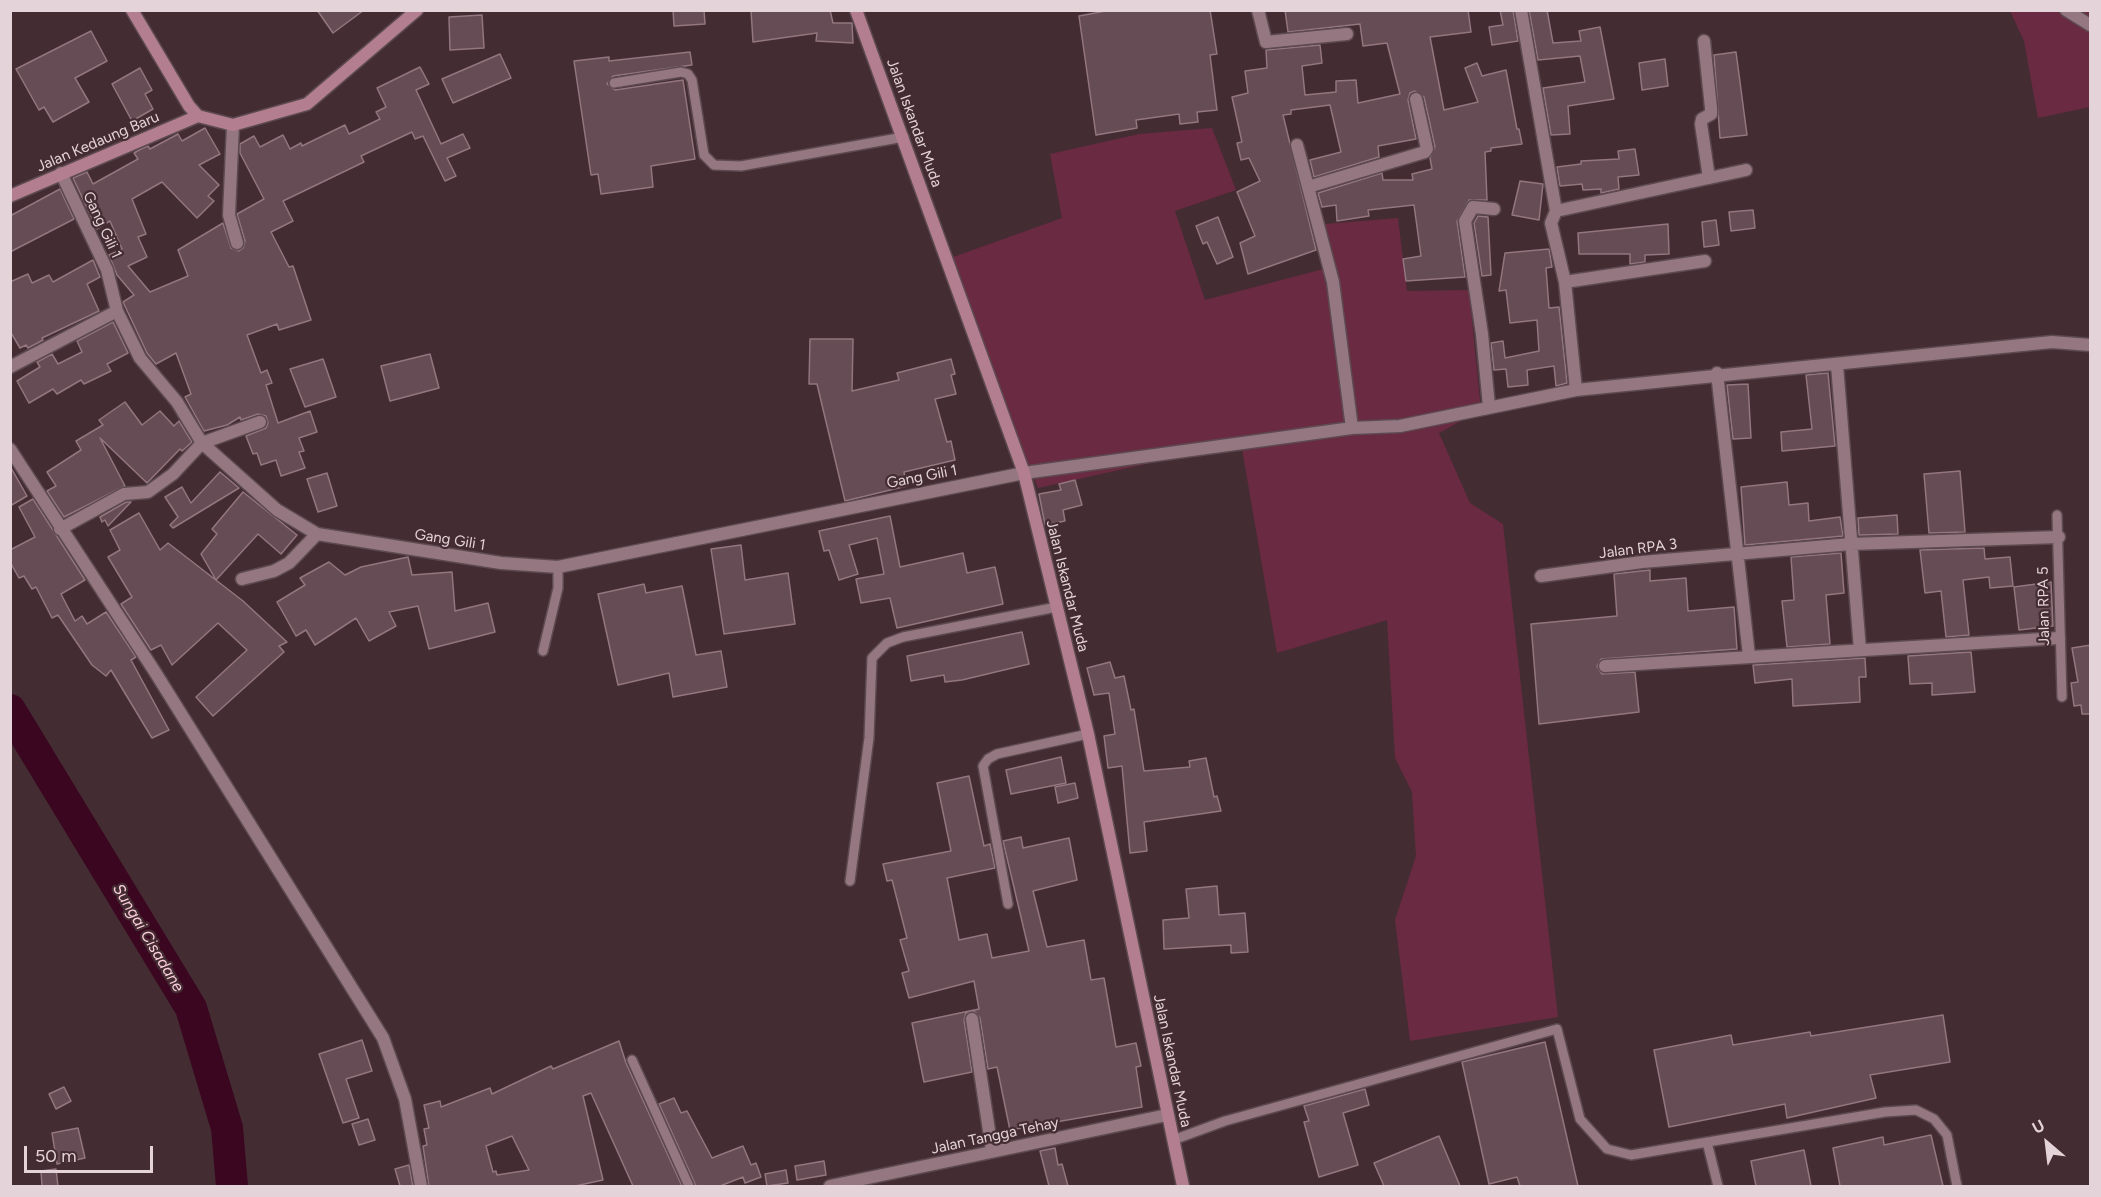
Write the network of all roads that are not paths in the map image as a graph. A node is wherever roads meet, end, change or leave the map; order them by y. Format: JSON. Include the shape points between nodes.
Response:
{"nodes":[{"id":1,"x":132,"y":10,"type":"edge"},
{"id":2,"x":417,"y":10,"type":"edge"},
{"id":3,"x":1258,"y":10,"type":"edge"},
{"id":4,"x":1521,"y":10,"type":"edge"},
{"id":5,"x":2066,"y":10,"type":"edge"},
{"id":6,"x":857,"y":11,"type":"edge"},
{"id":7,"x":2091,"y":25,"type":"edge"},
{"id":8,"x":1347,"y":34,"type":"dead end"},
{"id":9,"x":1704,"y":41,"type":"dead end"},
{"id":10,"x":614,"y":83,"type":"dead end"},
{"id":11,"x":1416,"y":99,"type":"dead end"},
{"id":12,"x":198,"y":116,"type":"junction"},
{"id":13,"x":233,"y":125,"type":"junction"},
{"id":14,"x":904,"y":137,"type":"junction"},
{"id":15,"x":1297,"y":145,"type":"dead end"},
{"id":16,"x":1746,"y":170,"type":"dead end"},
{"id":17,"x":61,"y":173,"type":"junction"},
{"id":18,"x":1709,"y":178,"type":"junction"},
{"id":19,"x":1308,"y":187,"type":"junction"},
{"id":20,"x":10,"y":196,"type":"edge"},
{"id":21,"x":1494,"y":209,"type":"dead end"},
{"id":22,"x":1556,"y":211,"type":"junction"},
{"id":23,"x":237,"y":243,"type":"dead end"},
{"id":24,"x":1705,"y":261,"type":"dead end"},
{"id":25,"x":1565,"y":282,"type":"junction"},
{"id":26,"x":117,"y":311,"type":"junction"},
{"id":27,"x":2091,"y":345,"type":"edge"},
{"id":28,"x":1837,"y":365,"type":"junction"},
{"id":29,"x":10,"y":367,"type":"edge"},
{"id":30,"x":1717,"y":373,"type":"junction"},
{"id":31,"x":1576,"y":390,"type":"junction"},
{"id":32,"x":1489,"y":406,"type":"junction"},
{"id":33,"x":260,"y":422,"type":"dead end"},
{"id":34,"x":1352,"y":428,"type":"junction"},
{"id":35,"x":202,"y":443,"type":"junction"},
{"id":36,"x":10,"y":449,"type":"edge"},
{"id":37,"x":1023,"y":473,"type":"junction"},
{"id":38,"x":2057,"y":515,"type":"dead end"},
{"id":39,"x":60,"y":529,"type":"junction"},
{"id":40,"x":317,"y":534,"type":"junction"},
{"id":41,"x":2058,"y":537,"type":"junction"},
{"id":42,"x":1851,"y":544,"type":"junction"},
{"id":43,"x":1738,"y":553,"type":"junction"},
{"id":44,"x":558,"y":567,"type":"junction"},
{"id":45,"x":1541,"y":576,"type":"dead end"},
{"id":46,"x":242,"y":579,"type":"dead end"},
{"id":47,"x":1057,"y":607,"type":"junction"},
{"id":48,"x":2059,"y":638,"type":"junction"},
{"id":49,"x":1860,"y":650,"type":"junction"},
{"id":50,"x":543,"y":651,"type":"dead end"},
{"id":51,"x":1749,"y":656,"type":"junction"},
{"id":52,"x":1605,"y":666,"type":"dead end"},
{"id":53,"x":2062,"y":697,"type":"dead end"},
{"id":54,"x":1088,"y":734,"type":"junction"},
{"id":55,"x":850,"y":881,"type":"dead end"},
{"id":56,"x":1008,"y":904,"type":"dead end"},
{"id":57,"x":972,"y":1019,"type":"dead end"},
{"id":58,"x":632,"y":1060,"type":"dead end"},
{"id":59,"x":1167,"y":1115,"type":"junction"},
{"id":60,"x":1173,"y":1140,"type":"junction"},
{"id":61,"x":1707,"y":1142,"type":"junction"},
{"id":62,"x":992,"y":1150,"type":"junction"},
{"id":63,"x":421,"y":1186,"type":"edge"},
{"id":64,"x":689,"y":1186,"type":"edge"},
{"id":65,"x":830,"y":1186,"type":"edge"},
{"id":66,"x":1183,"y":1186,"type":"edge"},
{"id":67,"x":1718,"y":1186,"type":"edge"},
{"id":68,"x":1957,"y":1186,"type":"edge"}],
"edges":[{"from":1,"to":12,"type":"street"},
{"from":2,"to":13,"type":"street","via":[[308,104]]},
{"from":3,"to":8,"type":"street","via":[[1266,42]]},
{"from":4,"to":22,"type":"street"},
{"from":5,"to":7,"type":"street"},
{"from":6,"to":14,"type":"street","name":"Jalan Iskandar Muda"},
{"from":9,"to":18,"type":"street","via":[[1711,114],[1701,124]]},
{"from":10,"to":14,"type":"lane","via":[[681,72],[688,75],[704,155],[714,165],[741,166]]},
{"from":11,"to":19,"type":"street","via":[[1425,152]]},
{"from":12,"to":13,"type":"street"},
{"from":12,"to":17,"type":"street","name":"Jalan Kedaung Baru"},
{"from":13,"to":23,"type":"street","via":[[229,215]]},
{"from":14,"to":37,"type":"street","name":"Jalan Iskandar Muda"},
{"from":15,"to":19,"type":"street"},
{"from":16,"to":18,"type":"street"},
{"from":17,"to":20,"type":"street","name":"Jalan Kedaung Baru"},
{"from":17,"to":26,"type":"street","name":"Gang Gili 1","via":[[106,270]]},
{"from":18,"to":22,"type":"street"},
{"from":19,"to":34,"type":"street","via":[[1334,282]]},
{"from":21,"to":32,"type":"street","via":[[1473,207],[1465,221]]},
{"from":22,"to":25,"type":"street","via":[[1551,223]]},
{"from":24,"to":25,"type":"street"},
{"from":25,"to":31,"type":"street"},
{"from":26,"to":29,"type":"street"},
{"from":26,"to":35,"type":"street","name":"Gang Gili 1","via":[[140,358],[177,402]]},
{"from":27,"to":28,"type":"street","name":"Gang Gili 1","via":[[2052,342]]},
{"from":28,"to":30,"type":"street","name":"Gang Gili 1"},
{"from":28,"to":42,"type":"street"},
{"from":30,"to":31,"type":"street","name":"Gang Gili 1"},
{"from":30,"to":43,"type":"street"},
{"from":31,"to":32,"type":"street","name":"Gang Gili 1"},
{"from":32,"to":34,"type":"street","name":"Gang Gili 1","via":[[1408,424]]},
{"from":33,"to":35,"type":"street"},
{"from":34,"to":37,"type":"street","name":"Gang Gili 1"},
{"from":35,"to":39,"type":"street","via":[[173,474],[148,492],[124,494]]},
{"from":35,"to":40,"type":"street","name":"Gang Gili 1","via":[[277,510]]},
{"from":36,"to":39,"type":"street"},
{"from":37,"to":44,"type":"street","name":"Gang Gili 1"},
{"from":37,"to":47,"type":"street","name":"Jalan Iskandar Muda"},
{"from":38,"to":41,"type":"lane","name":"Jalan RPA 5"},
{"from":39,"to":63,"type":"street","via":[[155,672],[383,1038],[405,1099]]},
{"from":40,"to":44,"type":"street","name":"Gang Gili 1","via":[[501,563]]},
{"from":40,"to":46,"type":"street","via":[[274,571]]},
{"from":41,"to":42,"type":"street","name":"Jalan RPA 3"},
{"from":41,"to":48,"type":"lane","name":"Jalan RPA 5"},
{"from":42,"to":43,"type":"street","name":"Jalan RPA 3"},
{"from":42,"to":49,"type":"street"},
{"from":43,"to":45,"type":"street","name":"Jalan RPA 3"},
{"from":43,"to":51,"type":"street"},
{"from":44,"to":50,"type":"lane","via":[[558,588]]},
{"from":47,"to":54,"type":"street","name":"Jalan Iskandar Muda"},
{"from":47,"to":55,"type":"lane","via":[[903,637],[888,643],[872,658],[870,738]]},
{"from":48,"to":49,"type":"street"},
{"from":48,"to":53,"type":"lane","name":"Jalan RPA 5"},
{"from":49,"to":51,"type":"street"},
{"from":51,"to":52,"type":"street"},
{"from":54,"to":56,"type":"lane","via":[[997,754],[983,766]]},
{"from":54,"to":59,"type":"street","name":"Jalan Iskandar Muda"},
{"from":57,"to":62,"type":"street"},
{"from":58,"to":64,"type":"lane"},
{"from":59,"to":60,"type":"street","name":"Jalan Iskandar Muda"},
{"from":59,"to":62,"type":"street","name":"Jalan Tangga Tehay"},
{"from":60,"to":61,"type":"lane","via":[[1225,1121],[1557,1029],[1580,1119],[1607,1149],[1632,1155]]},
{"from":60,"to":66,"type":"street","name":"Jalan Iskandar Muda"},
{"from":61,"to":67,"type":"lane"},
{"from":61,"to":68,"type":"lane","via":[[1916,1110],[1934,1119],[1947,1135]]},
{"from":62,"to":65,"type":"street","name":"Jalan Tangga Tehay"}]}
